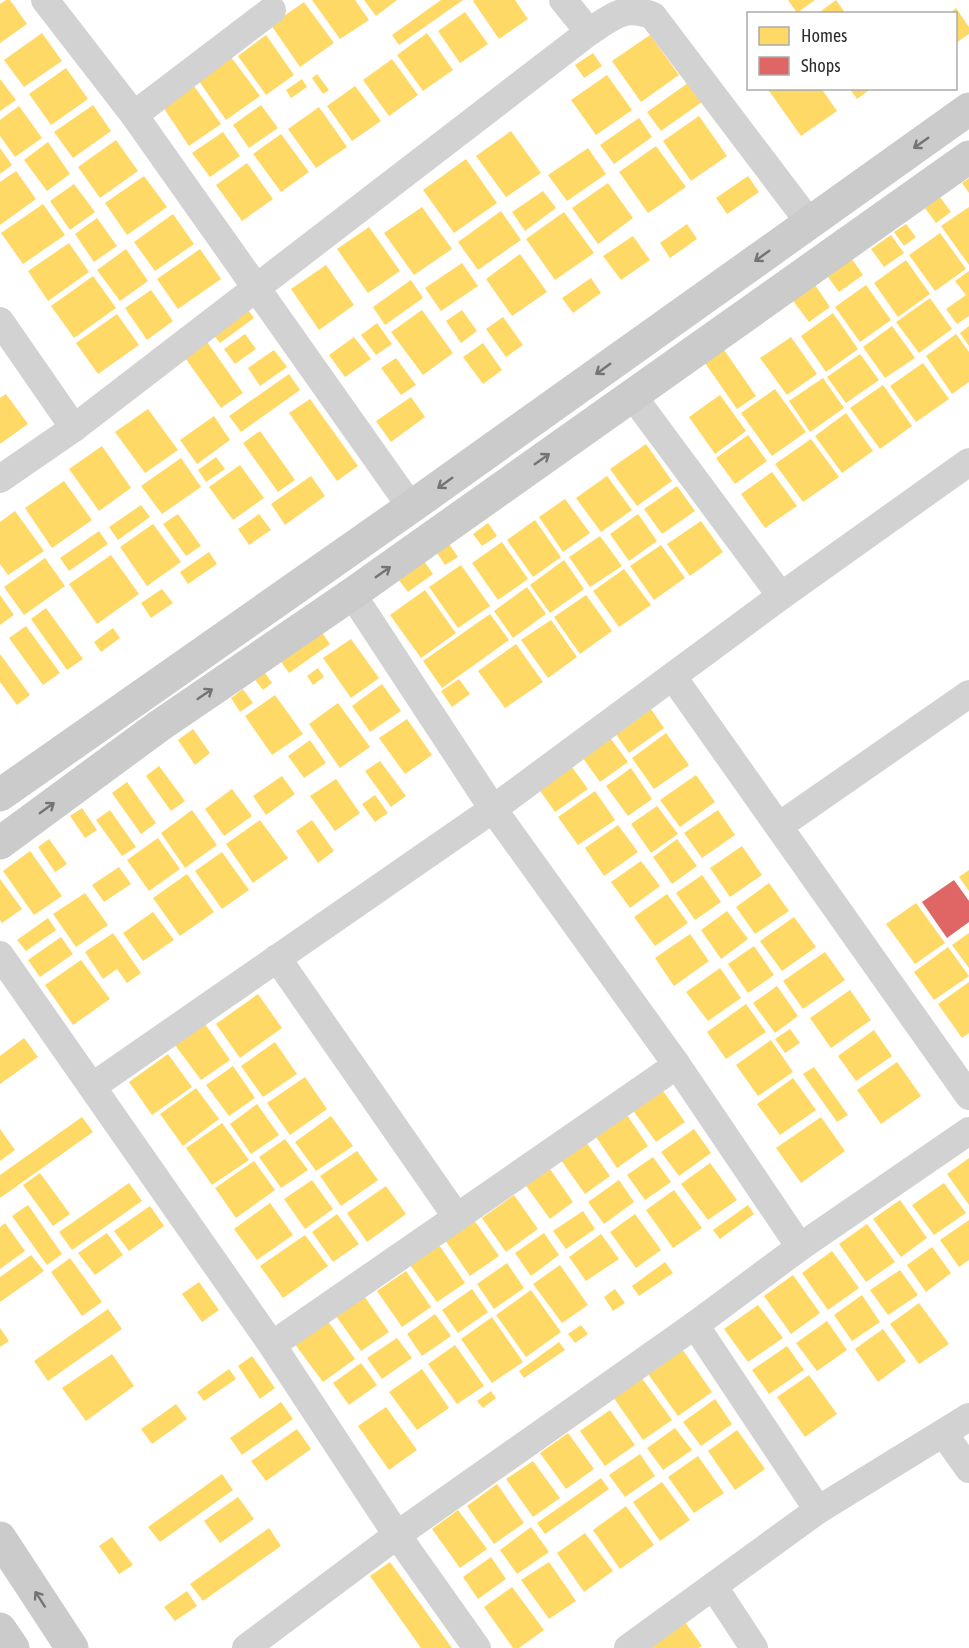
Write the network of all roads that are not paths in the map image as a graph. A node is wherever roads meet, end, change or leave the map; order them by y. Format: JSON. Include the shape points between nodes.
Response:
{"nodes":[{"id":1,"x":45,"y":0,"type":"edge"},
{"id":2,"x":563,"y":0,"type":"edge"},
{"id":3,"x":275,"y":3,"type":"edge"},
{"id":4,"x":589,"y":32,"type":"junction"},
{"id":5,"x":969,"y":109,"type":"edge"},
{"id":6,"x":134,"y":115,"type":"junction"},
{"id":7,"x":969,"y":157,"type":"edge"},
{"id":8,"x":809,"y":222,"type":"junction"},
{"id":9,"x":257,"y":290,"type":"junction"},
{"id":10,"x":0,"y":321,"type":"edge"},
{"id":11,"x":632,"y":394,"type":"junction"},
{"id":12,"x":74,"y":428,"type":"junction"},
{"id":13,"x":969,"y":462,"type":"edge"},
{"id":14,"x":0,"y":479,"type":"edge"},
{"id":15,"x":411,"y":507,"type":"junction"},
{"id":16,"x":351,"y":594,"type":"junction"},
{"id":17,"x":781,"y":596,"type":"junction"},
{"id":18,"x":673,"y":677,"type":"junction"},
{"id":19,"x":969,"y":694,"type":"edge"},
{"id":20,"x":0,"y":795,"type":"edge"},
{"id":21,"x":493,"y":809,"type":"junction"},
{"id":22,"x":779,"y":826,"type":"junction"},
{"id":23,"x":0,"y":843,"type":"edge"},
{"id":24,"x":0,"y":955,"type":"edge"},
{"id":25,"x":277,"y":958,"type":"junction"},
{"id":26,"x":677,"y":1065,"type":"junction"},
{"id":27,"x":93,"y":1086,"type":"junction"},
{"id":28,"x":969,"y":1096,"type":"edge"},
{"id":29,"x":969,"y":1131,"type":"edge"},
{"id":30,"x":456,"y":1216,"type":"junction"},
{"id":31,"x":800,"y":1247,"type":"junction"},
{"id":32,"x":695,"y":1325,"type":"junction"},
{"id":33,"x":272,"y":1345,"type":"junction"},
{"id":34,"x":969,"y":1417,"type":"edge"},
{"id":35,"x":944,"y":1434,"type":"junction"},
{"id":36,"x":969,"y":1469,"type":"edge"},
{"id":37,"x":818,"y":1510,"type":"junction"},
{"id":38,"x":397,"y":1535,"type":"junction"},
{"id":39,"x":0,"y":1538,"type":"edge"},
{"id":40,"x":714,"y":1587,"type":"junction"},
{"id":41,"x":0,"y":1629,"type":"edge"},
{"id":42,"x":13,"y":1648,"type":"edge"},
{"id":43,"x":72,"y":1648,"type":"edge"},
{"id":44,"x":246,"y":1648,"type":"edge"},
{"id":45,"x":477,"y":1648,"type":"edge"},
{"id":46,"x":628,"y":1648,"type":"edge"},
{"id":47,"x":754,"y":1648,"type":"edge"}],
"edges":[{"from":1,"to":6,"type":"street"},
{"from":2,"to":4,"type":"street"},
{"from":3,"to":6,"type":"street"},
{"from":4,"to":8,"type":"street","via":[[622,10],[639,10],[653,16]]},
{"from":4,"to":9,"type":"street"},
{"from":5,"to":8,"type":"street","one_way":true},
{"from":6,"to":9,"type":"street"},
{"from":7,"to":11,"type":"street"},
{"from":8,"to":15,"type":"street","one_way":true},
{"from":9,"to":12,"type":"street"},
{"from":9,"to":15,"type":"street"},
{"from":10,"to":12,"type":"street"},
{"from":16,"to":11,"type":"street","one_way":true},
{"from":11,"to":17,"type":"street"},
{"from":12,"to":14,"type":"street"},
{"from":13,"to":17,"type":"street"},
{"from":15,"to":20,"type":"street"},
{"from":16,"to":21,"type":"street"},
{"from":23,"to":16,"type":"street","one_way":true,"via":[[159,726]]},
{"from":17,"to":18,"type":"street"},
{"from":18,"to":21,"type":"street"},
{"from":18,"to":22,"type":"street"},
{"from":19,"to":22,"type":"street"},
{"from":21,"to":25,"type":"street"},
{"from":21,"to":26,"type":"street"},
{"from":22,"to":28,"type":"street"},
{"from":24,"to":27,"type":"street"},
{"from":25,"to":27,"type":"street"},
{"from":25,"to":30,"type":"street"},
{"from":26,"to":30,"type":"street"},
{"from":26,"to":31,"type":"street"},
{"from":27,"to":33,"type":"street"},
{"from":29,"to":31,"type":"street"},
{"from":30,"to":33,"type":"street"},
{"from":31,"to":32,"type":"street"},
{"from":32,"to":37,"type":"street"},
{"from":32,"to":38,"type":"street"},
{"from":33,"to":38,"type":"street"},
{"from":34,"to":35,"type":"street"},
{"from":35,"to":36,"type":"street"},
{"from":35,"to":37,"type":"street"},
{"from":37,"to":40,"type":"street"},
{"from":38,"to":44,"type":"street"},
{"from":38,"to":45,"type":"street"},
{"from":43,"to":39,"type":"street","one_way":true},
{"from":40,"to":46,"type":"street"},
{"from":40,"to":47,"type":"street"},
{"from":41,"to":42,"type":"street"}]}
